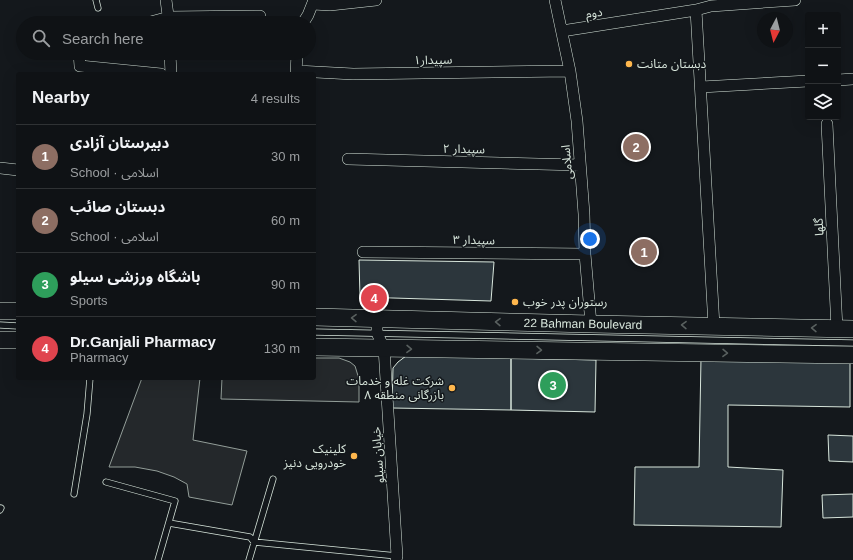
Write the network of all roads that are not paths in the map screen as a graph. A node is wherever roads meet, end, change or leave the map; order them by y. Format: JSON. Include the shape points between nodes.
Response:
{"nodes":[{"id":1,"x":96,"y":0,"type":"edge"},
{"id":2,"x":166,"y":0,"type":"edge"},
{"id":3,"x":376,"y":0,"type":"edge"},
{"id":4,"x":555,"y":0,"type":"edge"},
{"id":5,"x":795,"y":0,"type":"edge"},
{"id":6,"x":313,"y":2,"type":"edge"},
{"id":7,"x":98,"y":8,"type":"dead end"},
{"id":8,"x":696,"y":10,"type":"junction"},
{"id":9,"x":168,"y":16,"type":"edge"},
{"id":10,"x":307,"y":16,"type":"edge"},
{"id":11,"x":562,"y":31,"type":"junction"},
{"id":12,"x":80,"y":60,"type":"edge"},
{"id":13,"x":170,"y":60,"type":"edge"},
{"id":14,"x":297,"y":60,"type":"edge"},
{"id":15,"x":570,"y":71,"type":"junction"},
{"id":16,"x":141,"y":72,"type":"edge"},
{"id":17,"x":171,"y":72,"type":"edge"},
{"id":18,"x":297,"y":72,"type":"edge"},
{"id":19,"x":316,"y":73,"type":"edge"},
{"id":20,"x":853,"y":79,"type":"edge"},
{"id":21,"x":841,"y":80,"type":"edge"},
{"id":22,"x":805,"y":81,"type":"edge"},
{"id":23,"x":701,"y":87,"type":"junction"},
{"id":24,"x":827,"y":124,"type":"dead end"},
{"id":25,"x":348,"y":159,"type":"dead end"},
{"id":26,"x":580,"y":165,"type":"junction"},
{"id":27,"x":0,"y":168,"type":"edge"},
{"id":28,"x":16,"y":170,"type":"edge"},
{"id":29,"x":363,"y":252,"type":"dead end"},
{"id":30,"x":585,"y":254,"type":"junction"},
{"id":31,"x":0,"y":310,"type":"edge"},
{"id":32,"x":16,"y":311,"type":"edge"},
{"id":33,"x":316,"y":317,"type":"edge"},
{"id":34,"x":591,"y":324,"type":"junction"},
{"id":35,"x":0,"y":325,"type":"edge"},
{"id":36,"x":16,"y":326,"type":"edge"},
{"id":37,"x":377,"y":326,"type":"junction"},
{"id":38,"x":714,"y":326,"type":"junction"},
{"id":39,"x":845,"y":329,"type":"edge"},
{"id":40,"x":316,"y":332,"type":"edge"},
{"id":41,"x":0,"y":340,"type":"edge"},
{"id":42,"x":16,"y":340,"type":"edge"},
{"id":43,"x":853,"y":343,"type":"edge"},
{"id":44,"x":316,"y":347,"type":"edge"},
{"id":45,"x":384,"y":348,"type":"junction"},
{"id":46,"x":853,"y":355,"type":"edge"},
{"id":47,"x":90,"y":380,"type":"edge"},
{"id":48,"x":274,"y":479,"type":"dead end"},
{"id":49,"x":106,"y":482,"type":"dead end"},
{"id":50,"x":74,"y":494,"type":"dead end"},
{"id":51,"x":169,"y":523,"type":"junction"},
{"id":52,"x":254,"y":542,"type":"junction"},
{"id":53,"x":397,"y":558,"type":"edge"},
{"id":54,"x":158,"y":560,"type":"edge"},
{"id":55,"x":249,"y":560,"type":"edge"}],
"edges":[{"from":1,"to":7,"type":"lane"},
{"from":2,"to":9,"type":"street"},
{"from":3,"to":6,"type":"street","via":[[330,5]]},
{"from":4,"to":11,"type":"street","name":"اسلامی"},
{"from":5,"to":8,"type":"street","name":"دوم","via":[[712,6]]},
{"from":6,"to":10,"type":"street"},
{"from":8,"to":11,"type":"street","name":"دوم"},
{"from":8,"to":23,"type":"street"},
{"from":11,"to":15,"type":"street","name":"اسلامی"},
{"from":12,"to":16,"type":"street","via":[[80,66]]},
{"from":13,"to":17,"type":"street"},
{"from":14,"to":18,"type":"street"},
{"from":15,"to":19,"type":"street","name":"سپیدار۱"},
{"from":15,"to":26,"type":"street","name":"اسلامی"},
{"from":20,"to":21,"type":"street"},
{"from":22,"to":23,"type":"street"},
{"from":23,"to":38,"type":"street"},
{"from":24,"to":39,"type":"street","name":"گلها"},
{"from":25,"to":26,"type":"street","name":"سپیدار ۲"},
{"from":26,"to":30,"type":"street","name":"اسلامی"},
{"from":27,"to":28,"type":"street"},
{"from":29,"to":30,"type":"street","name":"سپیدار ۳"},
{"from":30,"to":34,"type":"street","name":"اسلامی"},
{"from":31,"to":32,"type":"main road"},
{"from":37,"to":33,"type":"main road","name":"22 Bahman Boulevard","one_way":true},
{"from":34,"to":37,"type":"main road","name":"22 Bahman Boulevard","one_way":true},
{"from":38,"to":34,"type":"main road","name":"22 Bahman Boulevard","one_way":true},
{"from":35,"to":36,"type":"lane"},
{"from":37,"to":40,"type":"lane"},
{"from":37,"to":43,"type":"lane"},
{"from":37,"to":45,"type":"street"},
{"from":39,"to":38,"type":"main road","name":"22 Bahman Boulevard","one_way":true},
{"from":41,"to":42,"type":"main road"},
{"from":44,"to":45,"type":"main road"},
{"from":45,"to":46,"type":"main road","one_way":true},
{"from":45,"to":53,"type":"street","name":"خیابان سیلو"},
{"from":47,"to":50,"type":"lane"},
{"from":48,"to":52,"type":"lane"},
{"from":49,"to":51,"type":"lane","via":[[175,501]]},
{"from":51,"to":52,"type":"lane","via":[[250,537]]},
{"from":51,"to":54,"type":"lane"},
{"from":52,"to":53,"type":"lane"},
{"from":52,"to":55,"type":"lane"}]}
